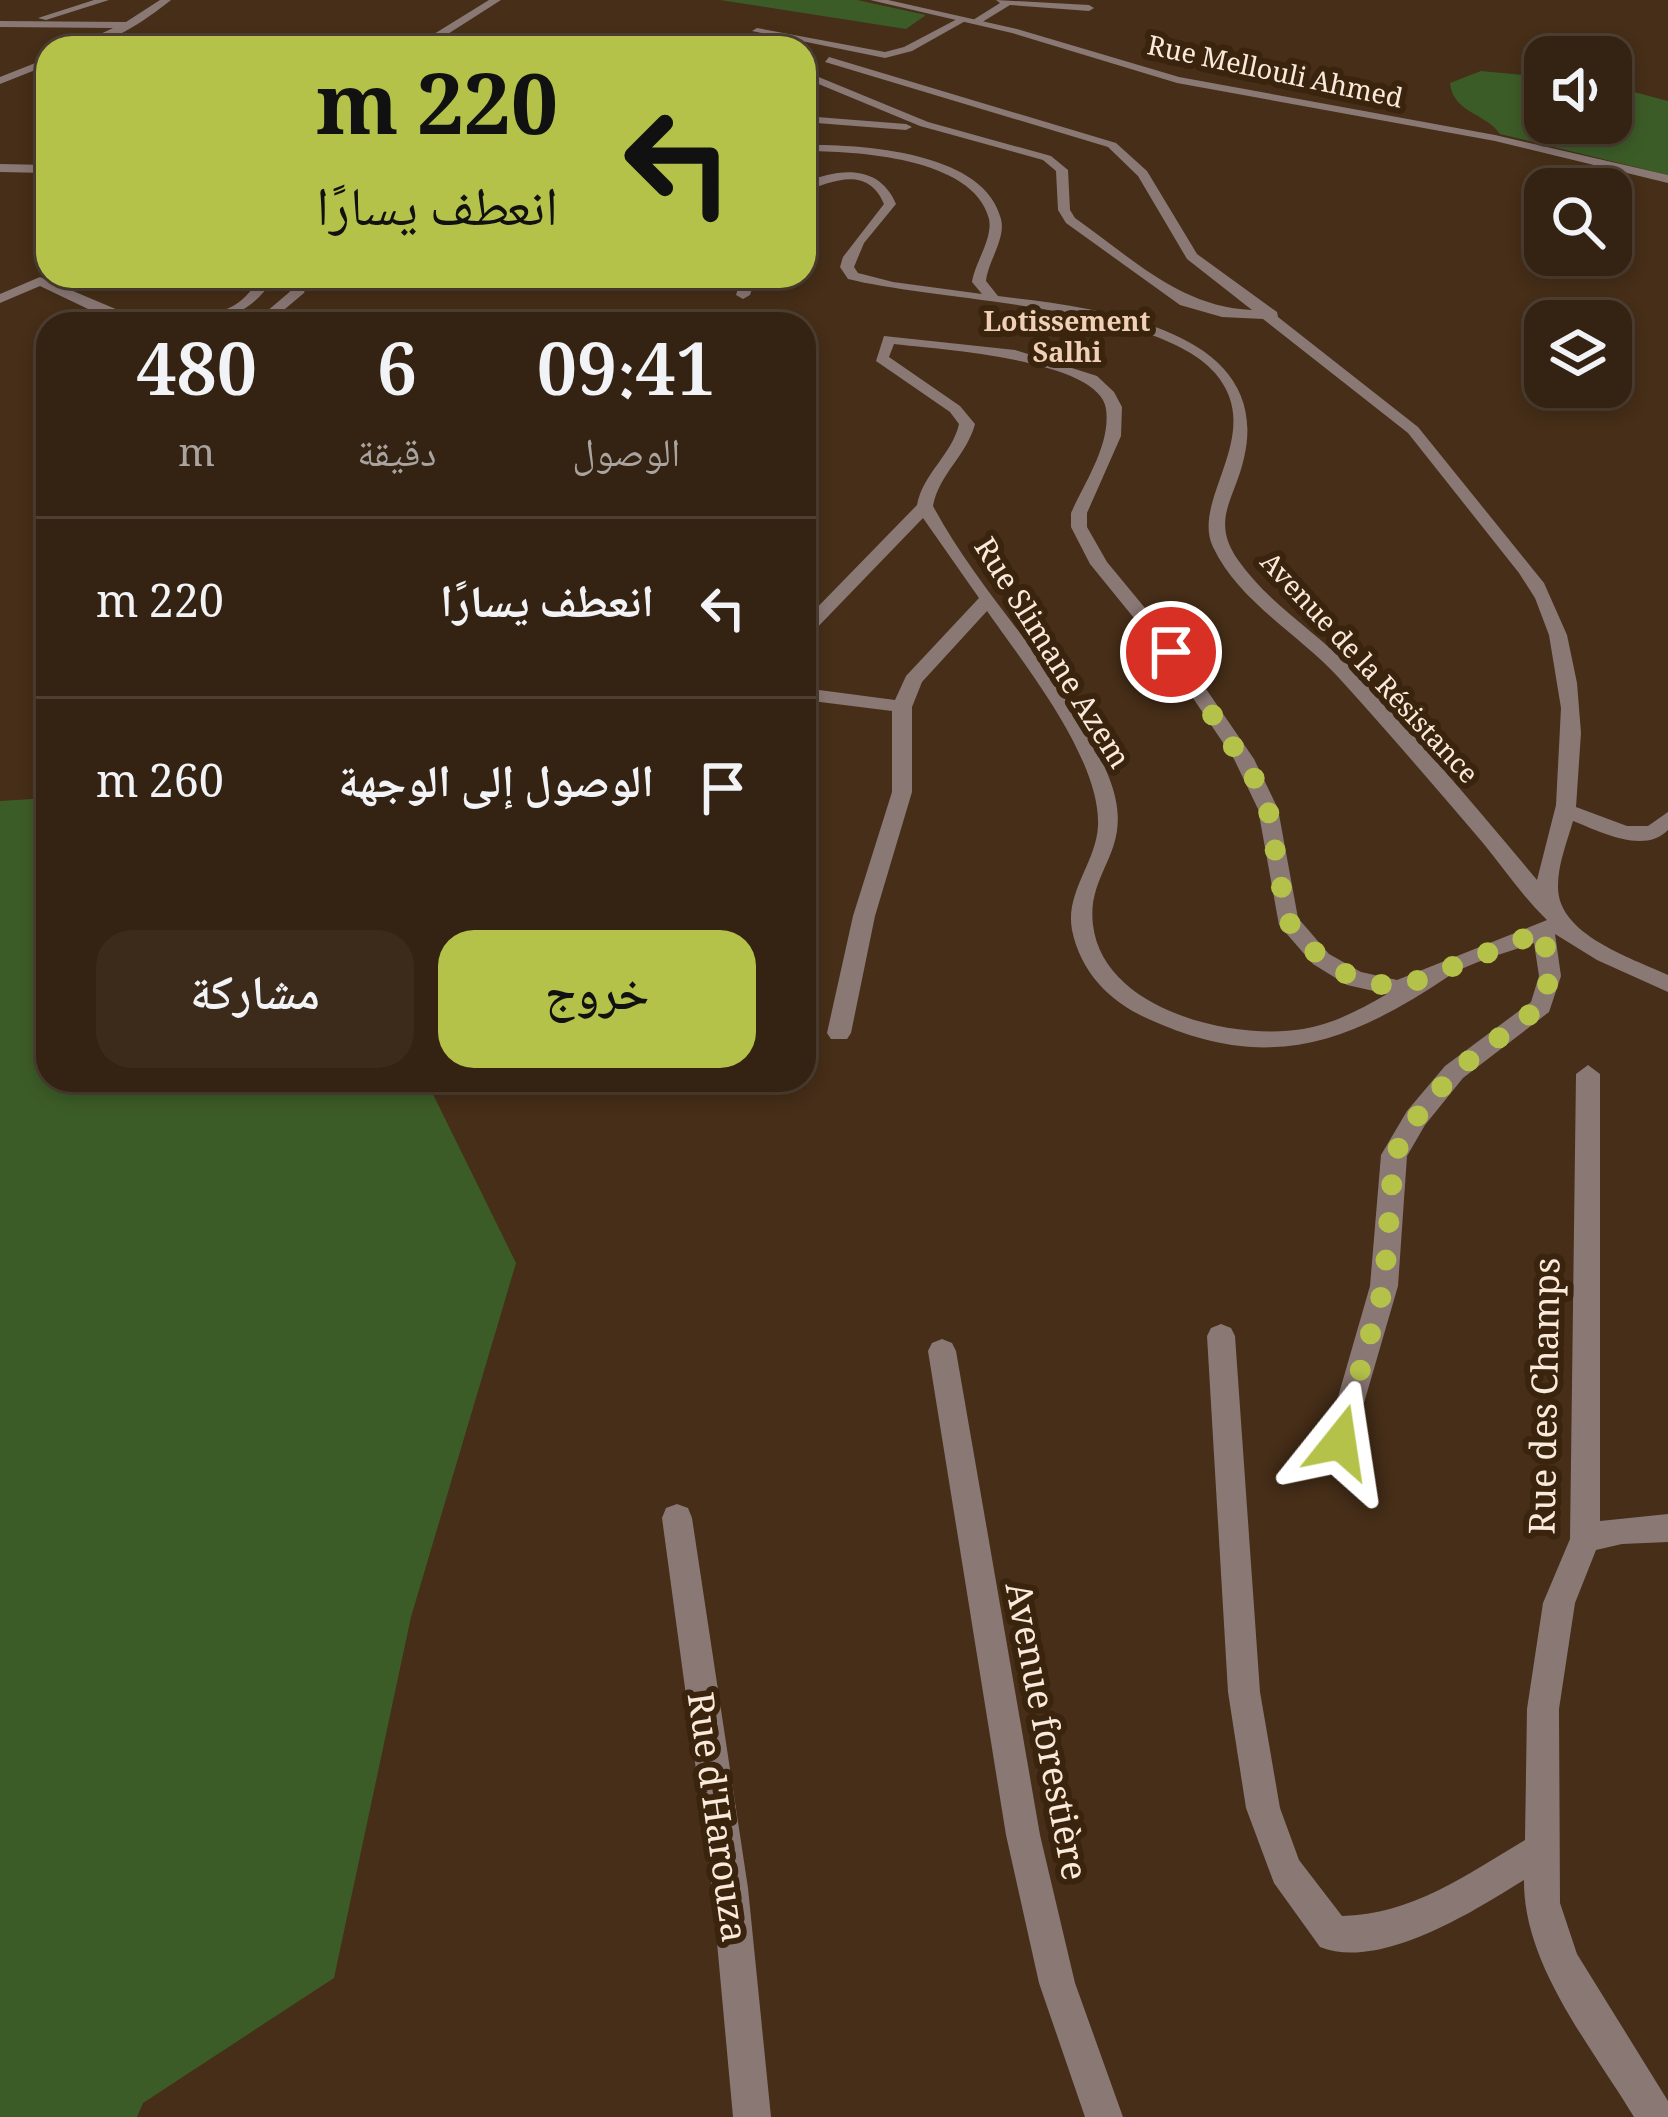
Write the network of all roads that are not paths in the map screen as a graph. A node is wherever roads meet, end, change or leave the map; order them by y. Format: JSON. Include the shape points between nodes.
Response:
{"nodes":[{"id":1,"x":104,"y":0,"type":"edge"},
{"id":2,"x":166,"y":0,"type":"edge"},
{"id":3,"x":496,"y":0,"type":"edge"},
{"id":4,"x":875,"y":0,"type":"edge"},
{"id":5,"x":1005,"y":1,"type":"edge"},
{"id":6,"x":1090,"y":8,"type":"dead end"},
{"id":7,"x":970,"y":20,"type":"junction"},
{"id":8,"x":28,"y":23,"type":"junction"},
{"id":9,"x":0,"y":24,"type":"edge"},
{"id":10,"x":128,"y":25,"type":"junction"},
{"id":11,"x":758,"y":31,"type":"dead end"},
{"id":12,"x":0,"y":34,"type":"edge"},
{"id":13,"x":103,"y":36,"type":"edge"},
{"id":14,"x":442,"y":36,"type":"edge"},
{"id":15,"x":784,"y":36,"type":"edge"},
{"id":16,"x":816,"y":42,"type":"edge"},
{"id":17,"x":885,"y":55,"type":"junction"},
{"id":18,"x":829,"y":59,"type":"junction"},
{"id":19,"x":36,"y":66,"type":"edge"},
{"id":20,"x":816,"y":66,"type":"edge"},
{"id":21,"x":816,"y":77,"type":"edge"},
{"id":22,"x":0,"y":81,"type":"edge"},
{"id":23,"x":816,"y":120,"type":"edge"},
{"id":24,"x":950,"y":132,"type":"junction"},
{"id":25,"x":816,"y":149,"type":"edge"},
{"id":26,"x":0,"y":168,"type":"edge"},
{"id":27,"x":36,"y":169,"type":"edge"},
{"id":28,"x":1668,"y":179,"type":"edge"},
{"id":29,"x":816,"y":182,"type":"edge"},
{"id":30,"x":14,"y":276,"type":"dead end"},
{"id":31,"x":36,"y":280,"type":"edge"},
{"id":32,"x":36,"y":283,"type":"edge"},
{"id":33,"x":55,"y":288,"type":"edge"},
{"id":34,"x":260,"y":288,"type":"edge"},
{"id":35,"x":299,"y":288,"type":"edge"},
{"id":36,"x":744,"y":288,"type":"edge"},
{"id":37,"x":742,"y":296,"type":"dead end"},
{"id":38,"x":993,"y":298,"type":"junction"},
{"id":39,"x":0,"y":299,"type":"edge"},
{"id":40,"x":107,"y":312,"type":"edge"},
{"id":41,"x":224,"y":312,"type":"edge"},
{"id":42,"x":273,"y":312,"type":"edge"},
{"id":43,"x":1272,"y":315,"type":"junction"},
{"id":44,"x":925,"y":506,"type":"junction"},
{"id":45,"x":988,"y":599,"type":"junction"},
{"id":46,"x":816,"y":620,"type":"edge"},
{"id":47,"x":816,"y":696,"type":"edge"},
{"id":48,"x":902,"y":707,"type":"junction"},
{"id":49,"x":1566,"y":811,"type":"junction"},
{"id":50,"x":1668,"y":818,"type":"edge"},
{"id":51,"x":1554,"y":923,"type":"junction"},
{"id":52,"x":1437,"y":976,"type":"junction"},
{"id":53,"x":1668,"y":984,"type":"edge"},
{"id":54,"x":838,"y":1033,"type":"dead end"},
{"id":55,"x":1588,"y":1074,"type":"dead end"},
{"id":56,"x":1221,"y":1336,"type":"dead end"},
{"id":57,"x":942,"y":1351,"type":"dead end"},
{"id":58,"x":1340,"y":1442,"type":"dead end"},
{"id":59,"x":676,"y":1518,"type":"dead end"},
{"id":60,"x":1668,"y":1528,"type":"edge"},
{"id":61,"x":1585,"y":1539,"type":"junction"},
{"id":62,"x":1540,"y":1850,"type":"junction"},
{"id":63,"x":752,"y":2117,"type":"edge"},
{"id":64,"x":1104,"y":2117,"type":"edge"},
{"id":65,"x":1656,"y":2117,"type":"edge"}],
"edges":[{"from":1,"to":8,"type":"street"},
{"from":2,"to":10,"type":"street"},
{"from":3,"to":14,"type":"street"},
{"from":4,"to":7,"type":"street","name":"Rue Mellouli Ahmed"},
{"from":5,"to":6,"type":"street"},
{"from":5,"to":7,"type":"street"},
{"from":7,"to":17,"type":"street"},
{"from":7,"to":28,"type":"street","name":"Rue Mellouli Ahmed","via":[[1177,80]]},
{"from":8,"to":9,"type":"street"},
{"from":8,"to":10,"type":"street"},
{"from":8,"to":12,"type":"street"},
{"from":10,"to":13,"type":"street"},
{"from":11,"to":15,"type":"street"},
{"from":16,"to":17,"type":"street"},
{"from":17,"to":18,"type":"street"},
{"from":18,"to":20,"type":"street"},
{"from":18,"to":43,"type":"street","via":[[1112,145],[1143,174],[1192,256]]},
{"from":19,"to":22,"type":"street"},
{"from":21,"to":24,"type":"street"},
{"from":23,"to":24,"type":"street"},
{"from":24,"to":43,"type":"street","via":[[1058,164],[1070,220],[1165,292],[1222,314]]},
{"from":25,"to":38,"type":"street","via":[[892,152],[974,189],[995,218],[979,271]]},
{"from":26,"to":27,"type":"street"},
{"from":29,"to":38,"type":"street","name":"Avenue de la Résistance","via":[[848,175],[874,180],[888,194],[883,215],[852,247],[853,276]]},
{"from":30,"to":31,"type":"street"},
{"from":32,"to":39,"type":"street"},
{"from":33,"to":40,"type":"street"},
{"from":34,"to":41,"type":"street","via":[[250,304]]},
{"from":35,"to":42,"type":"street"},
{"from":36,"to":37,"type":"street"},
{"from":38,"to":51,"type":"street","name":"Avenue de la Résistance","via":[[1114,319],[1218,367],[1240,410],[1239,464],[1214,527],[1227,555],[1402,737]]},
{"from":43,"to":49,"type":"street","via":[[1428,446],[1550,610],[1570,731]]},
{"from":44,"to":45,"type":"street","name":"Rue Slimane Azem"},
{"from":44,"to":46,"type":"street"},
{"from":44,"to":52,"type":"street","via":[[930,483],[967,424],[881,358],[889,339],[1015,354],[1101,386],[1114,406],[1113,436],[1078,512],[1079,527],[1244,759],[1268,808],[1287,920],[1321,959],[1355,979],[1398,988]]},
{"from":45,"to":48,"type":"street","via":[[913,680]]},
{"from":45,"to":52,"type":"street","name":"Rue Slimane Azem","via":[[1073,731],[1108,804],[1106,853],[1081,921],[1085,945],[1121,997],[1209,1031],[1297,1038],[1331,1031]]},
{"from":47,"to":48,"type":"street"},
{"from":48,"to":54,"type":"street","via":[[902,793]]},
{"from":49,"to":50,"type":"street","via":[[1625,833],[1654,833]]},
{"from":49,"to":51,"type":"street","via":[[1549,873]]},
{"from":51,"to":52,"type":"street"},
{"from":51,"to":53,"type":"street","name":"Avenue de la Résistance"},
{"from":51,"to":58,"type":"street","via":[[1541,1006],[1454,1072],[1394,1155],[1384,1286]]},
{"from":55,"to":61,"type":"street","name":"Rue des Champs"},
{"from":56,"to":62,"type":"street","via":[[1244,1692],[1263,1808],[1286,1871],[1333,1934],[1352,1936],[1450,1902]]},
{"from":57,"to":64,"type":"street","name":"Avenue forestière","via":[[1023,1835],[1057,1983]]},
{"from":59,"to":63,"type":"street","name":"Rue d'Harouza","via":[[730,1888]]},
{"from":60,"to":61,"type":"street"},
{"from":61,"to":62,"type":"street","name":"Rue des Champs","via":[[1558,1603],[1543,1708]]},
{"from":62,"to":65,"type":"street","name":"Rue des Champs","via":[[1542,1903],[1562,1963]]}]}
